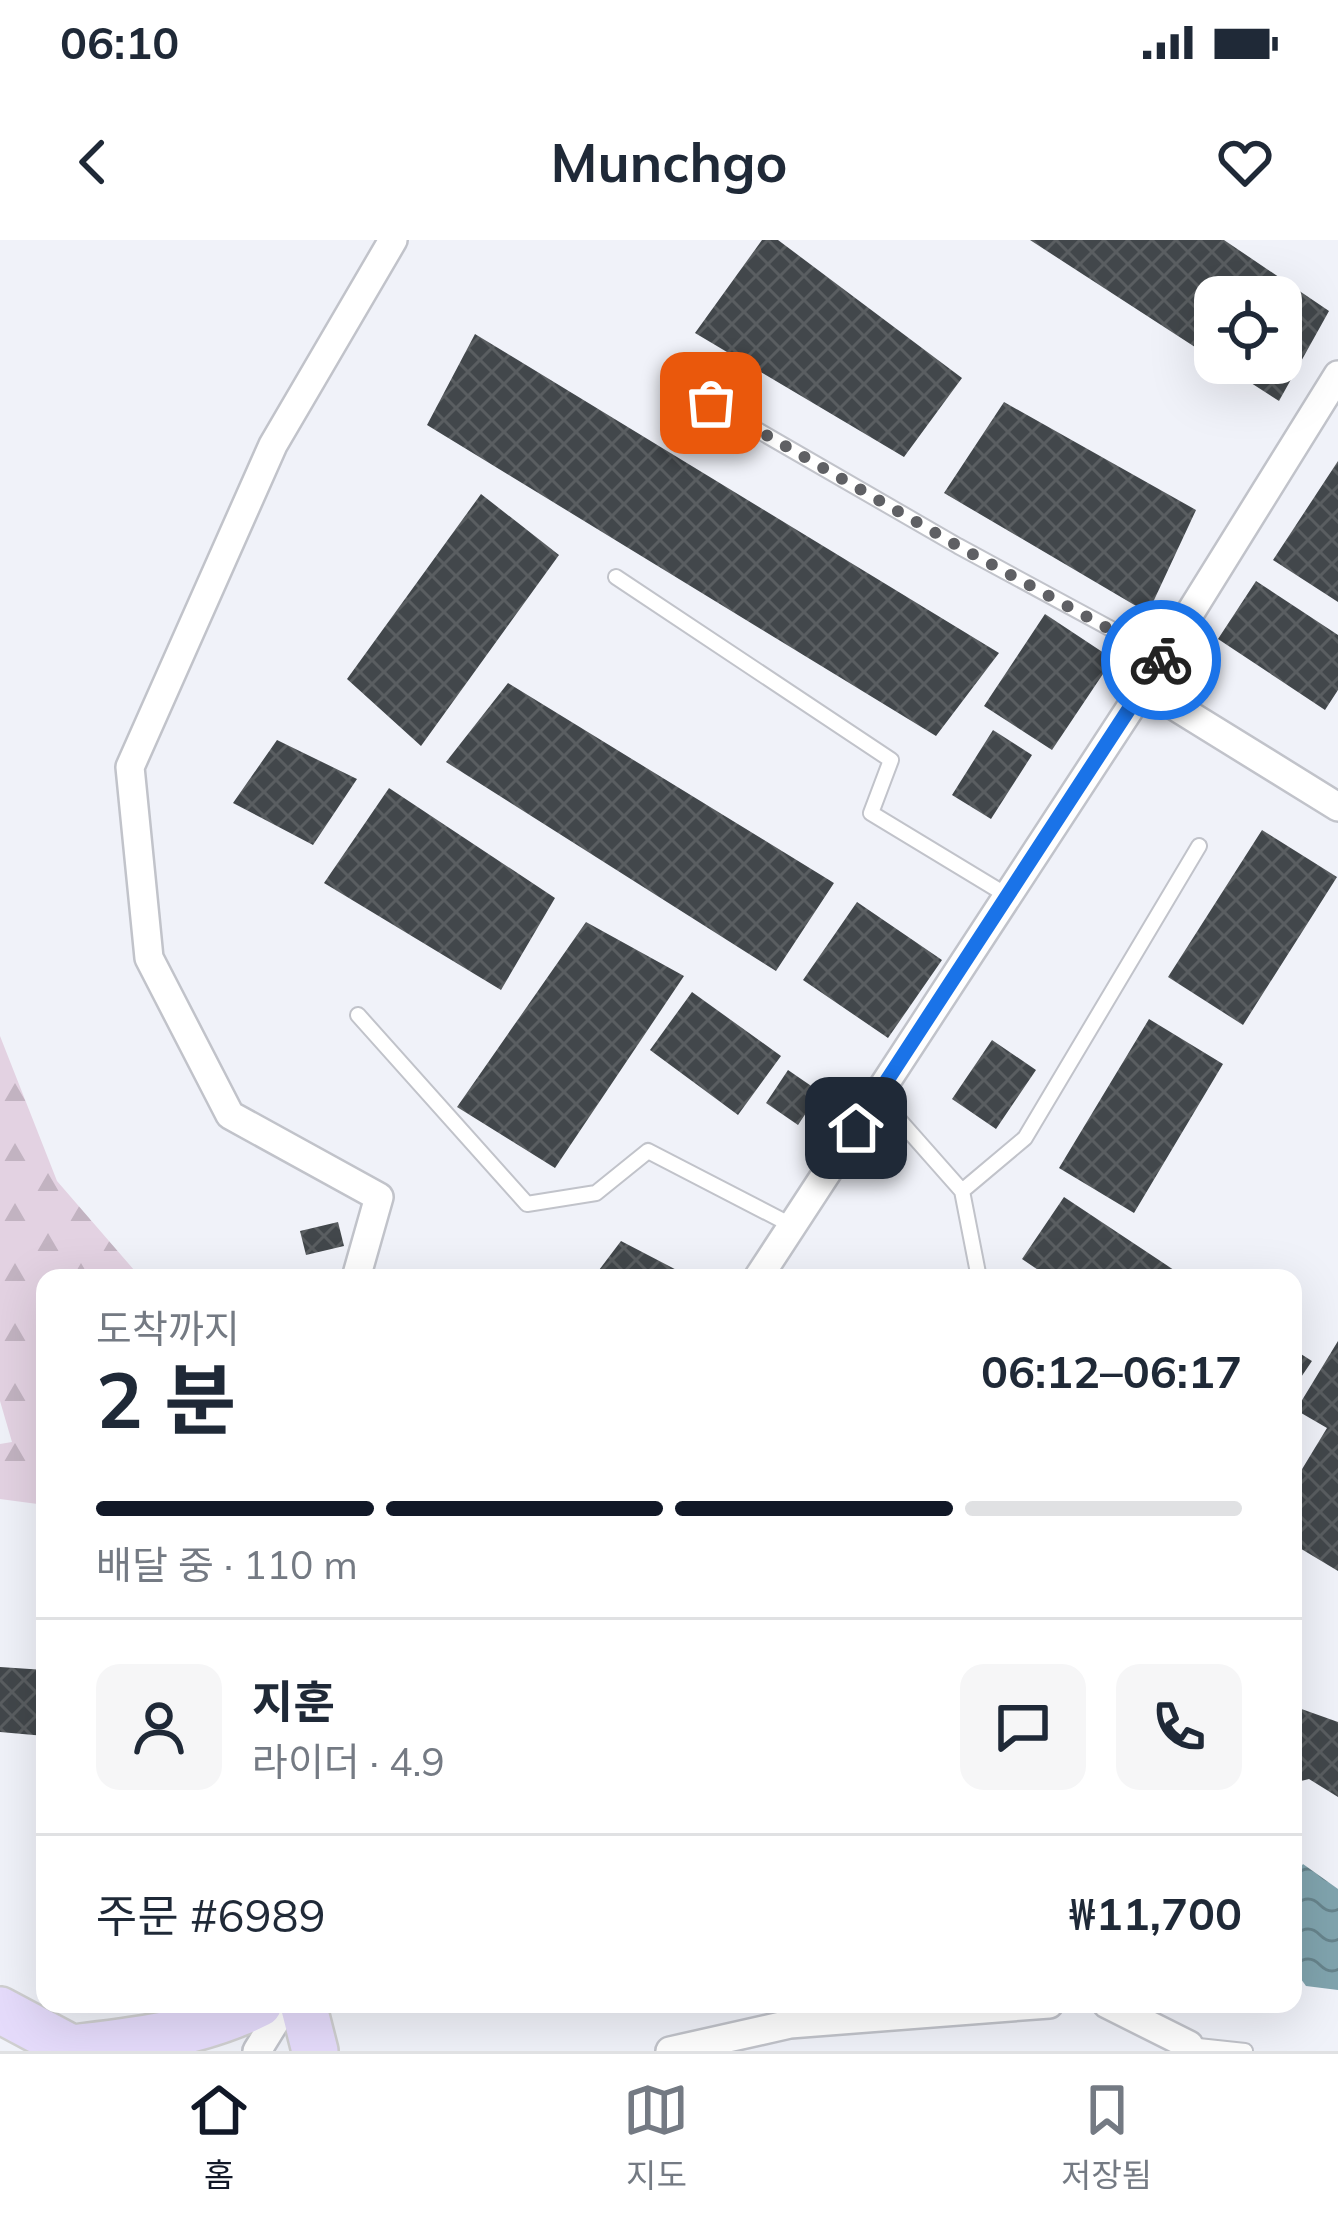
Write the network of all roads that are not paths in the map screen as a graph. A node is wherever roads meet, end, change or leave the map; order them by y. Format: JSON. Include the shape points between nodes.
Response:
{"nodes":[{"id":1,"x":393,"y":240,"type":"edge"},
{"id":2,"x":1338,"y":375,"type":"edge"},
{"id":3,"x":669,"y":379,"type":"dead end"},
{"id":4,"x":616,"y":577,"type":"dead end"},
{"id":5,"x":1162,"y":658,"type":"junction"},
{"id":6,"x":1144,"y":687,"type":"junction"},
{"id":7,"x":1338,"y":807,"type":"edge"},
{"id":8,"x":1199,"y":846,"type":"dead end"},
{"id":9,"x":1008,"y":896,"type":"junction"},
{"id":10,"x":358,"y":1015,"type":"dead end"},
{"id":11,"x":878,"y":1096,"type":"junction"},
{"id":12,"x":962,"y":1191,"type":"junction"},
{"id":13,"x":793,"y":1226,"type":"junction"},
{"id":14,"x":359,"y":1269,"type":"edge"},
{"id":15,"x":764,"y":1269,"type":"edge"},
{"id":16,"x":977,"y":1269,"type":"edge"},
{"id":17,"x":0,"y":2010,"type":"edge"},
{"id":18,"x":241,"y":2013,"type":"edge"},
{"id":19,"x":280,"y":2013,"type":"edge"},
{"id":20,"x":304,"y":2013,"type":"edge"},
{"id":21,"x":932,"y":2013,"type":"edge"},
{"id":22,"x":1123,"y":2013,"type":"edge"},
{"id":23,"x":0,"y":2041,"type":"edge"},
{"id":24,"x":1187,"y":2048,"type":"edge"},
{"id":25,"x":75,"y":2050,"type":"edge"},
{"id":26,"x":19,"y":2051,"type":"edge"},
{"id":27,"x":257,"y":2051,"type":"edge"},
{"id":28,"x":315,"y":2051,"type":"edge"},
{"id":29,"x":670,"y":2051,"type":"edge"},
{"id":30,"x":1245,"y":2051,"type":"edge"}],
"edges":[{"from":1,"to":14,"type":"street","via":[[273,445],[130,767],[149,958],[230,1115],[379,1197]]},
{"from":2,"to":5,"type":"street"},
{"from":3,"to":5,"type":"lane"},
{"from":4,"to":9,"type":"lane","via":[[891,760],[871,813]]},
{"from":5,"to":6,"type":"street"},
{"from":6,"to":7,"type":"street"},
{"from":6,"to":9,"type":"street"},
{"from":8,"to":12,"type":"lane","via":[[1025,1138]]},
{"from":9,"to":11,"type":"street"},
{"from":10,"to":13,"type":"lane","via":[[527,1204],[596,1192],[648,1151]]},
{"from":11,"to":12,"type":"lane"},
{"from":11,"to":13,"type":"street"},
{"from":12,"to":16,"type":"lane"},
{"from":13,"to":15,"type":"street"},
{"from":17,"to":25,"type":"main road"},
{"from":18,"to":25,"type":"main road","via":[[169,2036]]},
{"from":19,"to":27,"type":"street"},
{"from":20,"to":28,"type":"main road"},
{"from":21,"to":29,"type":"street","via":[[790,2024]]},
{"from":22,"to":24,"type":"street"},
{"from":23,"to":26,"type":"main road"},
{"from":24,"to":30,"type":"lane"}]}
